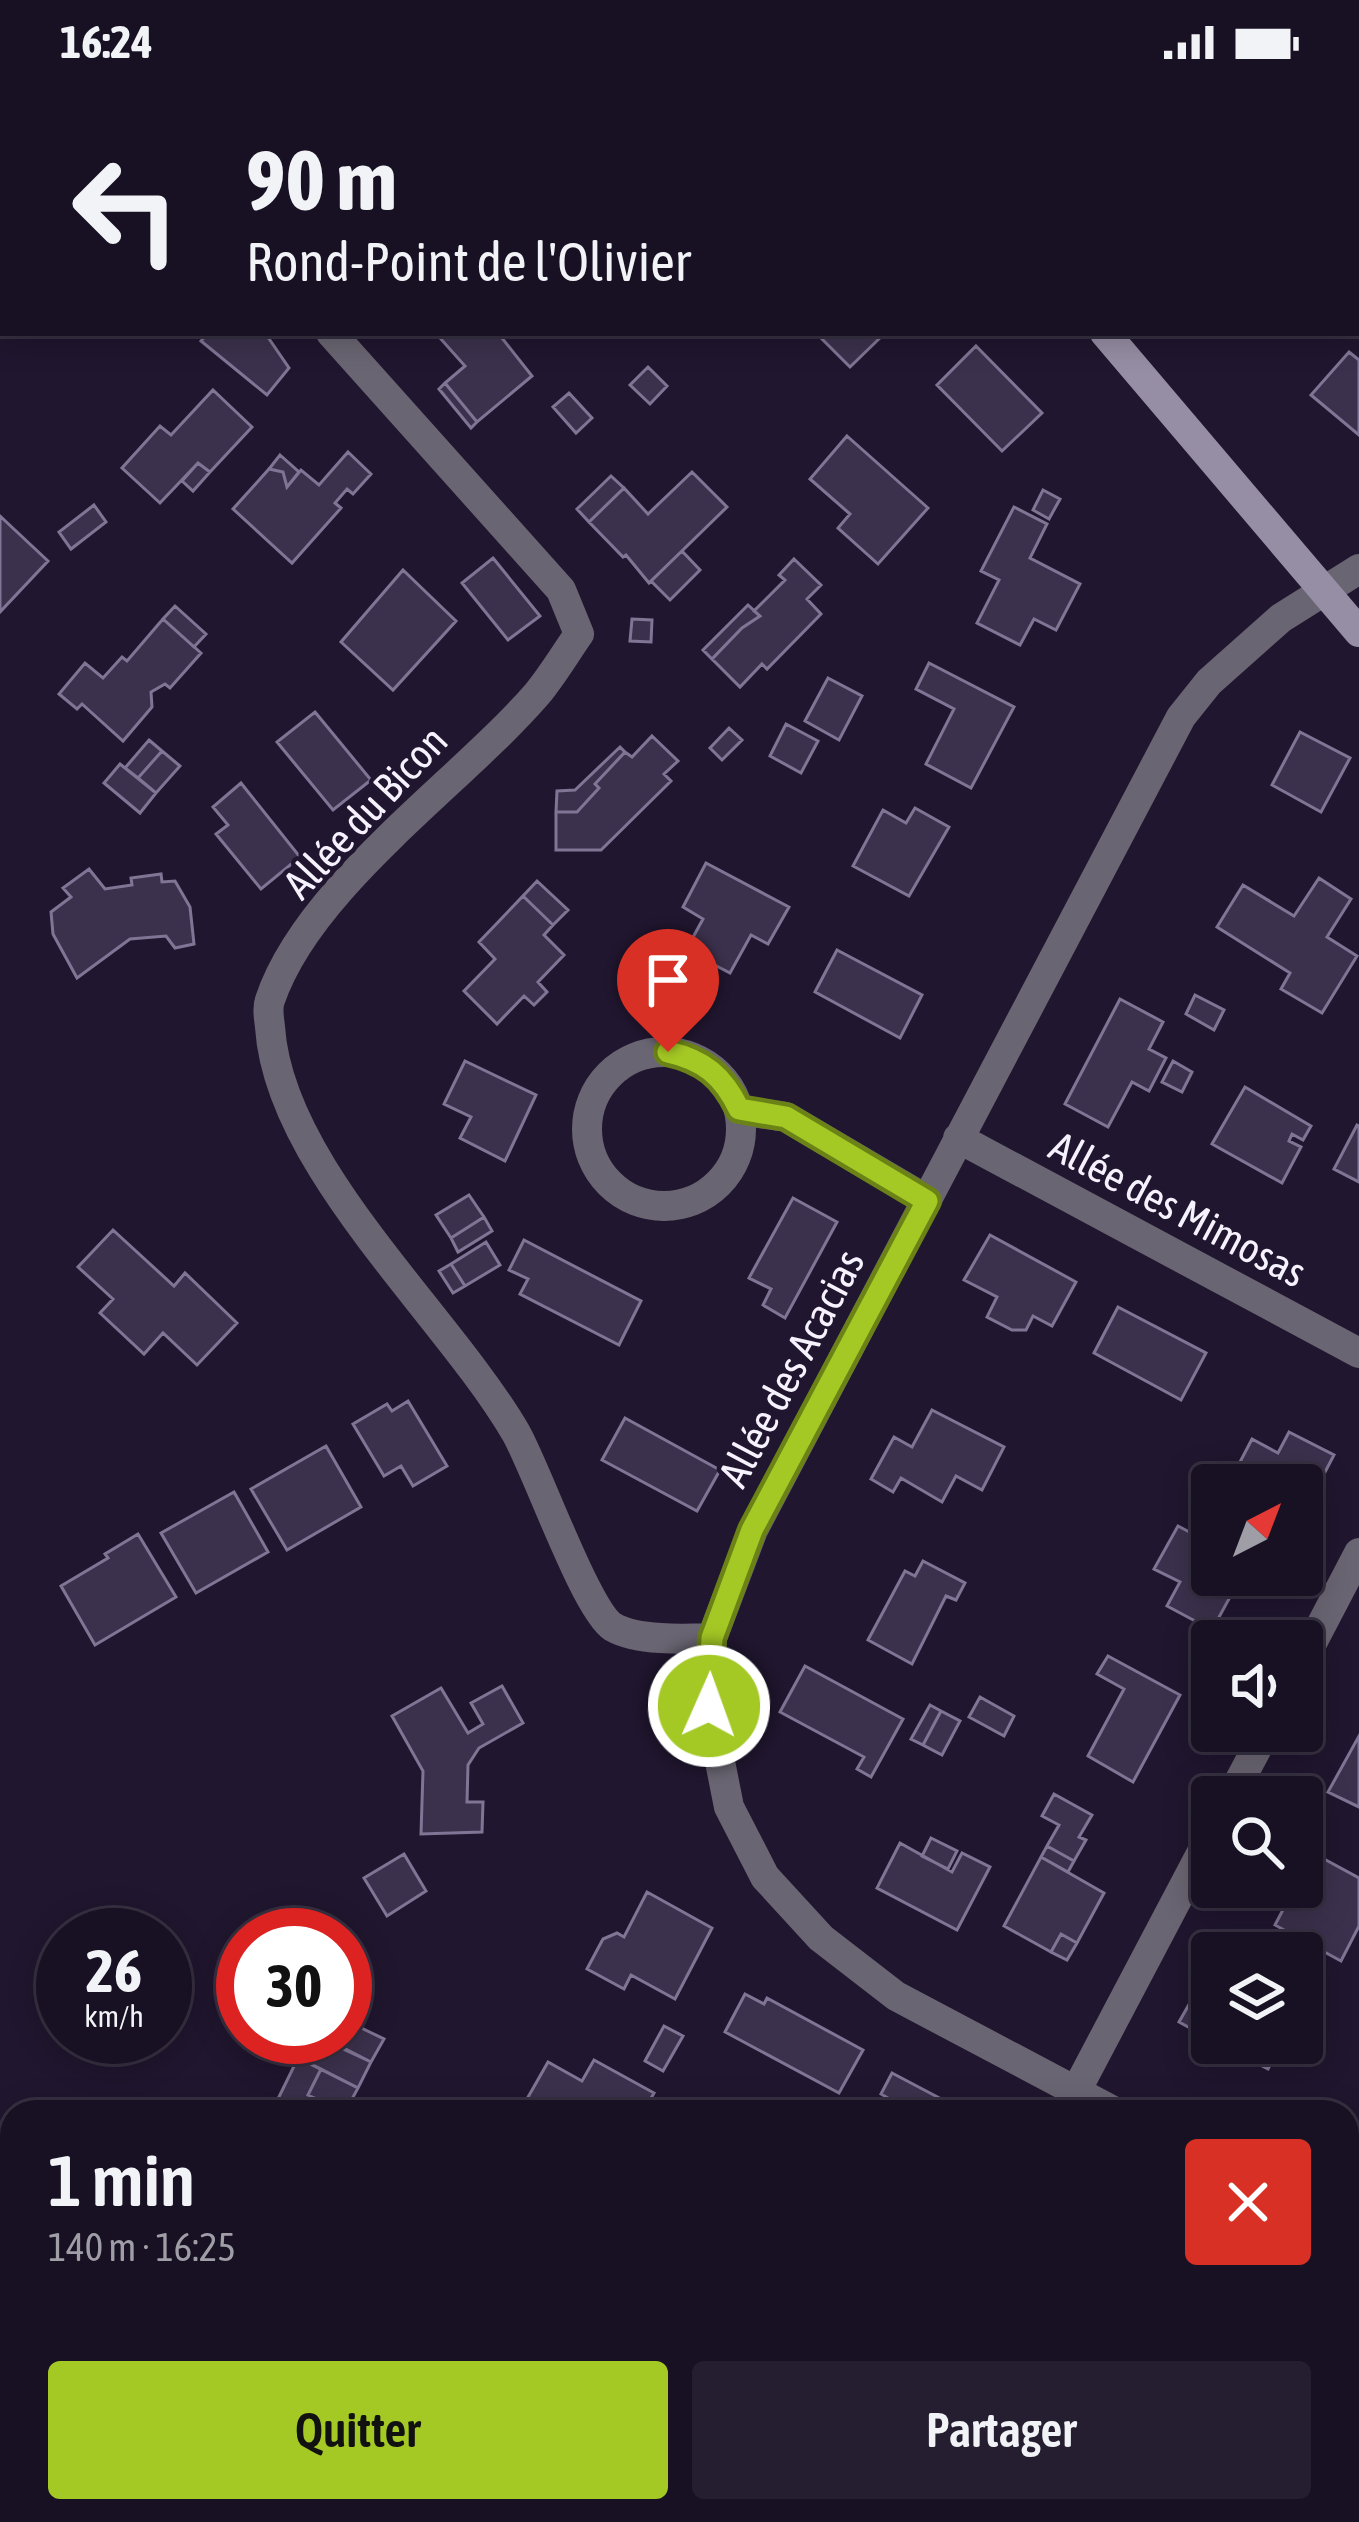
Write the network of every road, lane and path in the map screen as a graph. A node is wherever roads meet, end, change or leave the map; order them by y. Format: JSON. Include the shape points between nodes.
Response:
{"nodes":[{"id":1,"x":334,"y":336,"type":"edge"},
{"id":2,"x":1108,"y":336,"type":"edge"},
{"id":3,"x":1359,"y":569,"type":"edge"},
{"id":4,"x":1326,"y":592,"type":"junction"},
{"id":5,"x":1359,"y":632,"type":"edge"},
{"id":6,"x":739,"y":1109,"type":"junction"},
{"id":7,"x":958,"y":1138,"type":"junction"},
{"id":8,"x":927,"y":1201,"type":"junction"},
{"id":9,"x":1359,"y":1353,"type":"edge"},
{"id":10,"x":1359,"y":1553,"type":"edge"},
{"id":11,"x":1323,"y":1622,"type":"edge"},
{"id":12,"x":712,"y":1638,"type":"junction"},
{"id":13,"x":1191,"y":1873,"type":"edge"},
{"id":14,"x":1068,"y":2100,"type":"edge"},
{"id":15,"x":1072,"y":2100,"type":"edge"}],
"edges":[{"from":1,"to":12,"type":"street","name":"Allée du Bicon","via":[[561,590],[578,634],[538,693],[323,909],[268,1004],[272,1055],[294,1120],[514,1431],[589,1596],[613,1627],[664,1639]]},
{"from":2,"to":4,"type":"street"},
{"from":3,"to":4,"type":"street","name":"Allée des Acacias"},
{"from":4,"to":5,"type":"street"},
{"from":4,"to":7,"type":"street","name":"Allée des Acacias","via":[[1281,618],[1180,716]]},
{"from":6,"to":6,"type":"street","via":[[721,1079],[692,1057],[644,1055],[604,1080],[592,1101],[590,1152],[621,1193],[672,1207],[719,1184],[735,1162]]},
{"from":6,"to":8,"type":"street","via":[[786,1117]]},
{"from":7,"to":8,"type":"street","name":"Allée des Acacias"},
{"from":7,"to":9,"type":"street","name":"Allée des Mimosas"},
{"from":8,"to":12,"type":"street","name":"Allée des Acacias","via":[[752,1530]]},
{"from":10,"to":11,"type":"street"},
{"from":12,"to":14,"type":"street","name":"Allée des Acacias","via":[[709,1706],[728,1807],[765,1876],[821,1938],[896,1996]]},
{"from":13,"to":15,"type":"street"}]}
